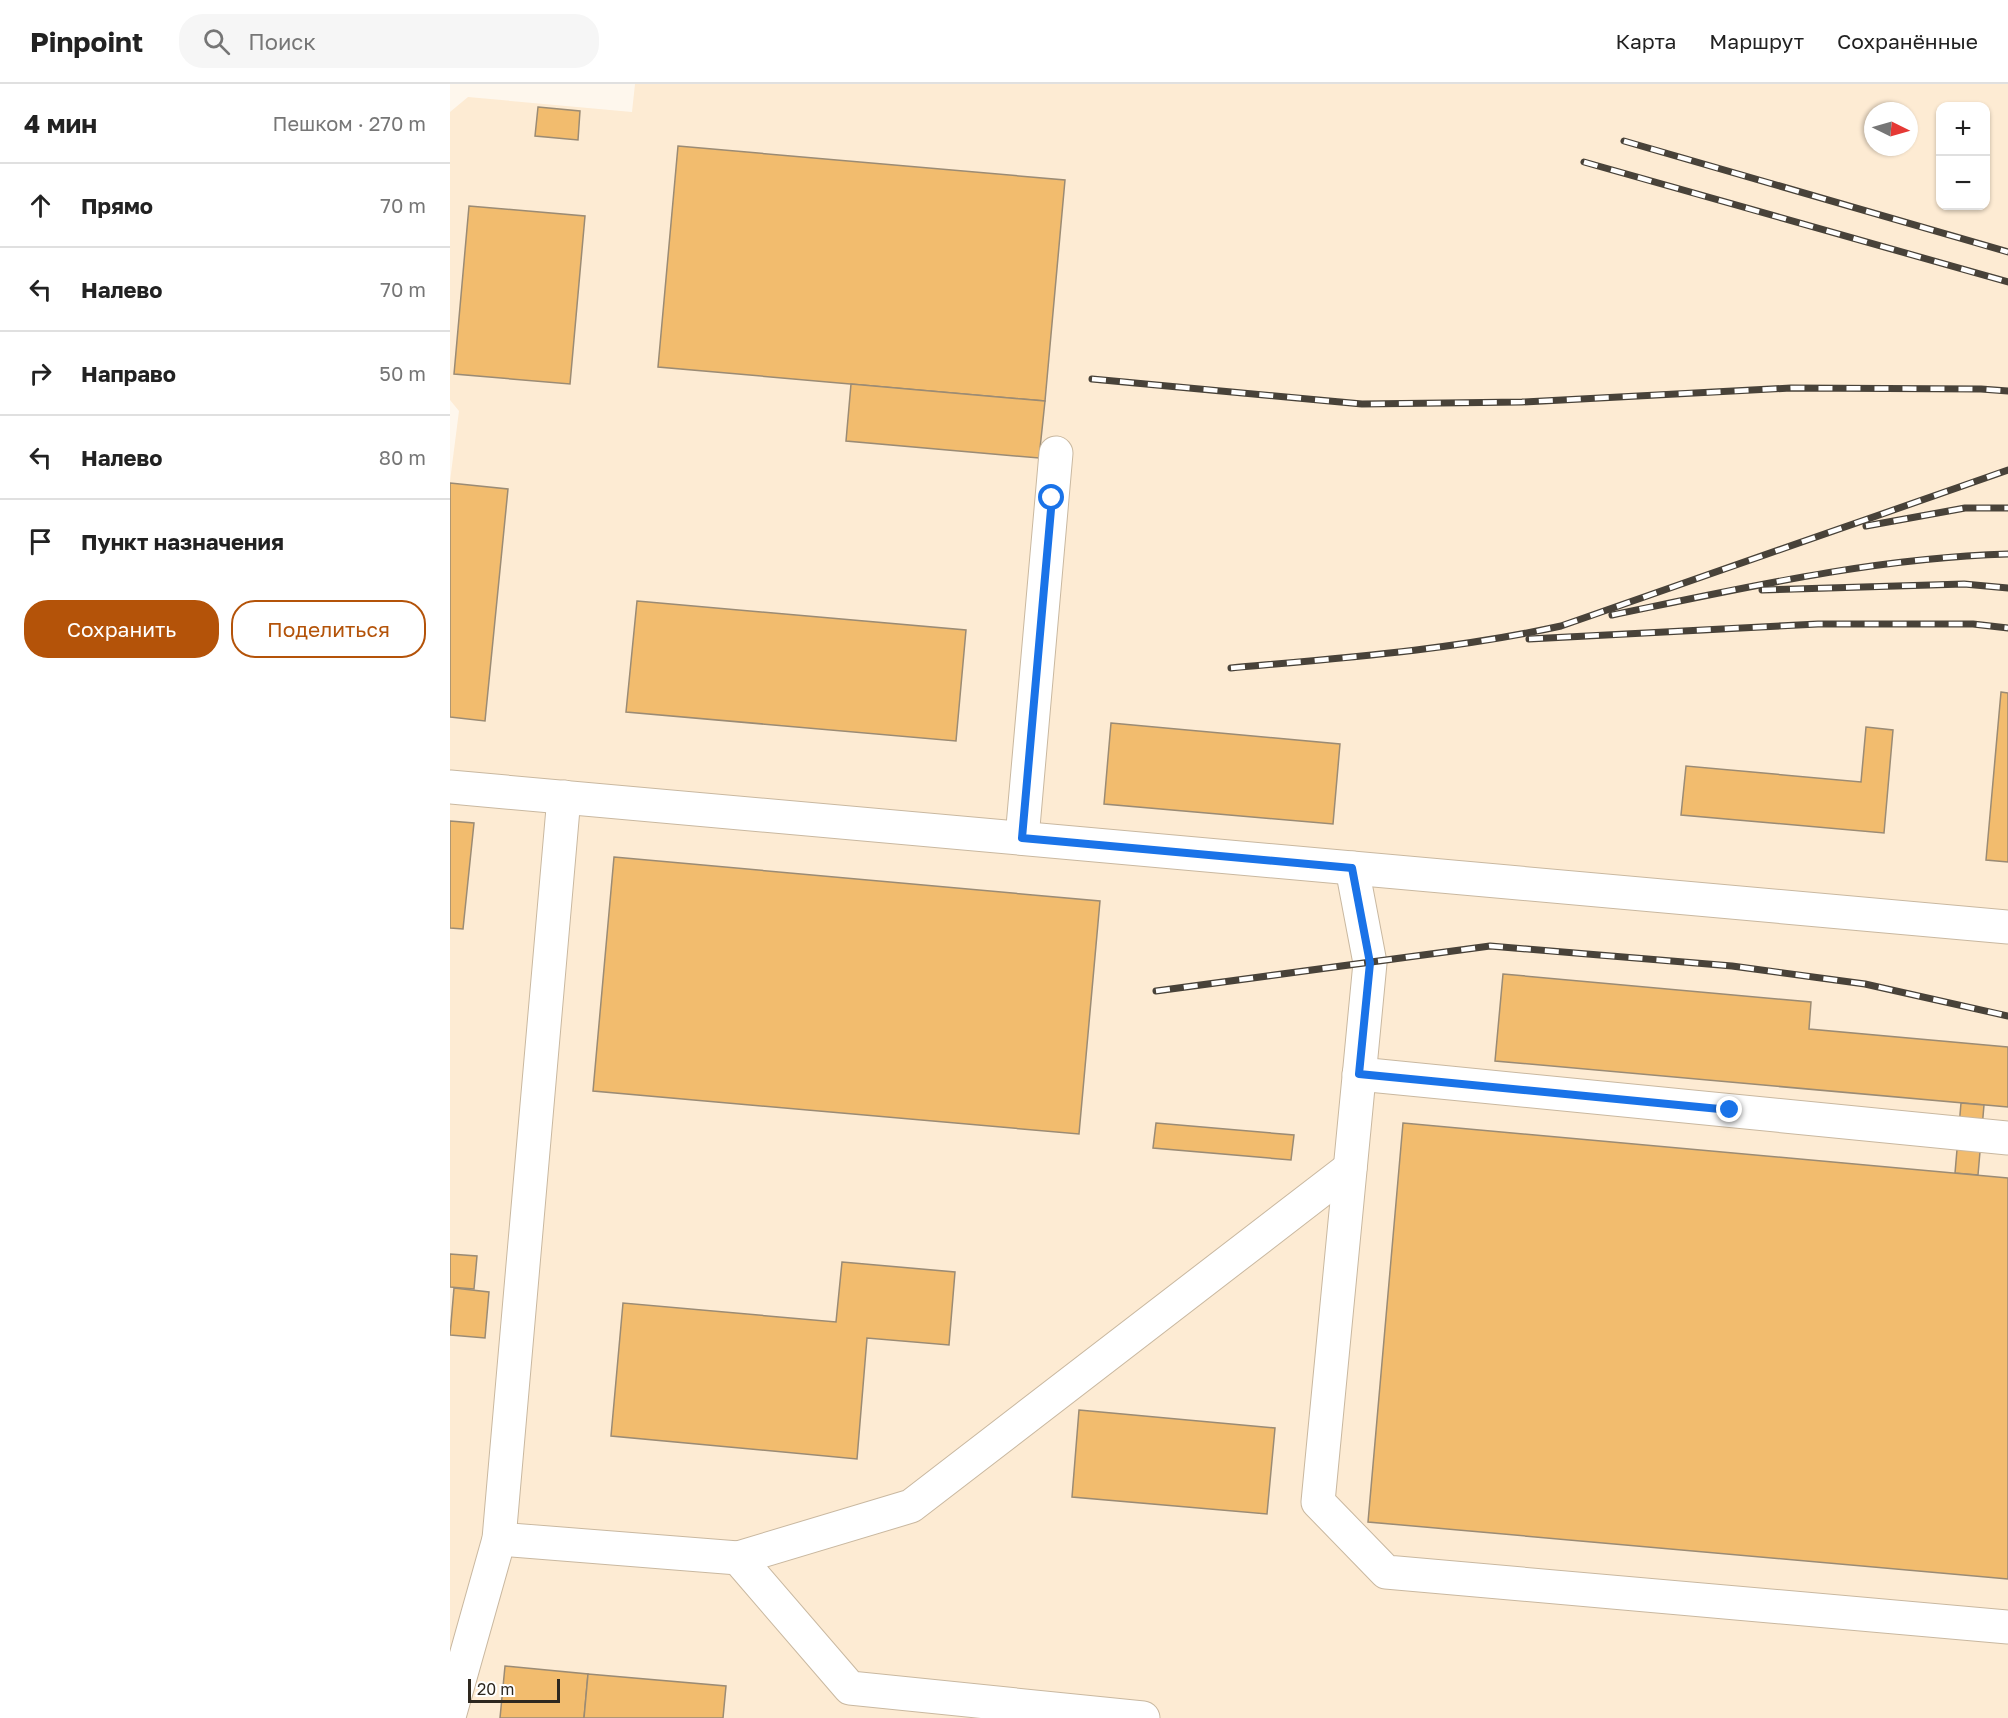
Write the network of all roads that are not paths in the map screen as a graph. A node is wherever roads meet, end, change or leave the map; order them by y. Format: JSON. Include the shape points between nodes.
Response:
{"nodes":[{"id":1,"x":1056,"y":453,"type":"dead end"},
{"id":2,"x":450,"y":787,"type":"edge"},
{"id":3,"x":564,"y":797,"type":"junction"},
{"id":4,"x":1022,"y":838,"type":"junction"},
{"id":5,"x":1352,"y":868,"type":"junction"},
{"id":6,"x":2008,"y":927,"type":"edge"},
{"id":7,"x":1359,"y":1074,"type":"junction"},
{"id":8,"x":2008,"y":1138,"type":"edge"},
{"id":9,"x":1350,"y":1168,"type":"junction"},
{"id":10,"x":499,"y":1539,"type":"junction"},
{"id":11,"x":738,"y":1558,"type":"junction"},
{"id":12,"x":2008,"y":1628,"type":"edge"},
{"id":13,"x":450,"y":1713,"type":"edge"},
{"id":14,"x":1143,"y":1718,"type":"edge"}],
"edges":[{"from":1,"to":4,"type":"lane"},
{"from":2,"to":3,"type":"lane"},
{"from":3,"to":4,"type":"lane"},
{"from":3,"to":10,"type":"lane"},
{"from":4,"to":5,"type":"lane"},
{"from":5,"to":6,"type":"lane"},
{"from":5,"to":7,"type":"lane","via":[[1370,963]]},
{"from":7,"to":8,"type":"lane"},
{"from":7,"to":9,"type":"lane"},
{"from":9,"to":11,"type":"lane","via":[[911,1506]]},
{"from":9,"to":12,"type":"lane","via":[[1318,1502],[1386,1572]]},
{"from":10,"to":11,"type":"lane"},
{"from":10,"to":13,"type":"lane"},
{"from":11,"to":14,"type":"lane","via":[[850,1688]]}]}
